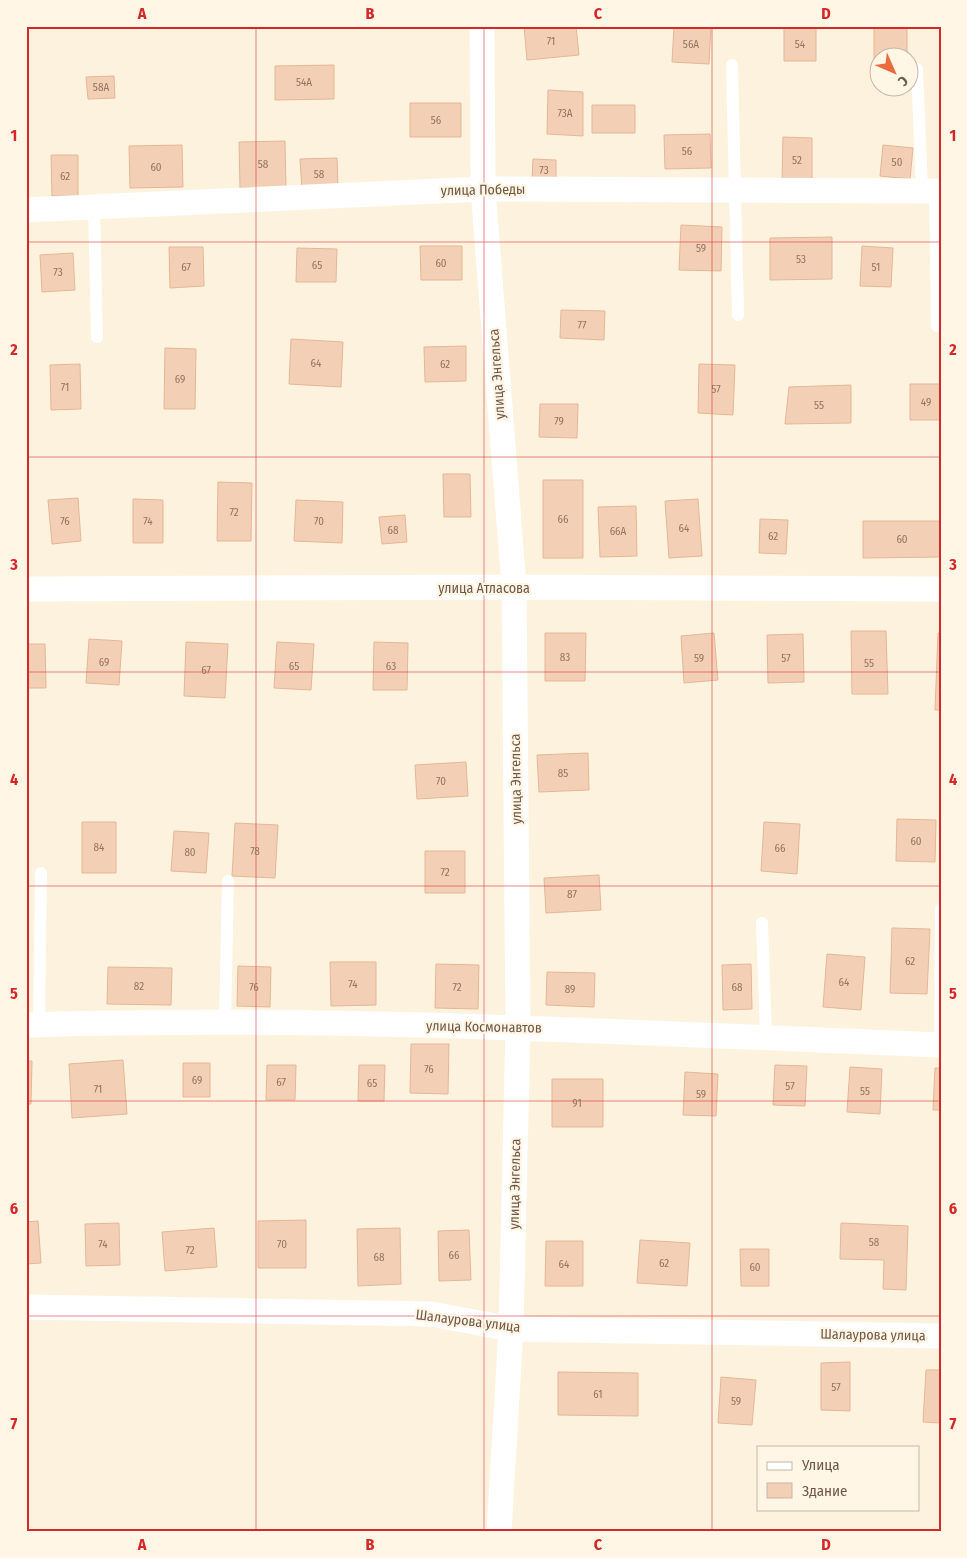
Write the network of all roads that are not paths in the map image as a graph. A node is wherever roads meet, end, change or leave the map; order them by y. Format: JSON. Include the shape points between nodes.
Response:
{"nodes":[{"id":1,"x":482,"y":26,"type":"edge"},
{"id":2,"x":732,"y":65,"type":"dead end"},
{"id":3,"x":920,"y":92,"type":"edge"},
{"id":4,"x":483,"y":189,"type":"junction"},
{"id":5,"x":735,"y":190,"type":"junction"},
{"id":6,"x":933,"y":191,"type":"edge"},
{"id":7,"x":94,"y":207,"type":"junction"},
{"id":8,"x":26,"y":210,"type":"edge"},
{"id":9,"x":738,"y":315,"type":"dead end"},
{"id":10,"x":937,"y":326,"type":"dead end"},
{"id":11,"x":97,"y":337,"type":"dead end"},
{"id":12,"x":514,"y":587,"type":"junction"},
{"id":13,"x":26,"y":589,"type":"edge"},
{"id":14,"x":941,"y":589,"type":"edge"},
{"id":15,"x":41,"y":873,"type":"dead end"},
{"id":16,"x":228,"y":881,"type":"dead end"},
{"id":17,"x":941,"y":909,"type":"edge"},
{"id":18,"x":762,"y":923,"type":"dead end"},
{"id":19,"x":225,"y":1022,"type":"junction"},
{"id":20,"x":33,"y":1024,"type":"edge"},
{"id":21,"x":518,"y":1027,"type":"junction"},
{"id":22,"x":766,"y":1036,"type":"junction"},
{"id":23,"x":940,"y":1045,"type":"edge"},
{"id":24,"x":26,"y":1307,"type":"edge"},
{"id":25,"x":511,"y":1329,"type":"junction"},
{"id":26,"x":941,"y":1336,"type":"edge"},
{"id":27,"x":499,"y":1532,"type":"edge"}],
"edges":[{"from":1,"to":4,"type":"street","name":"улица Энгельса"},
{"from":2,"to":5,"type":"lane"},
{"from":3,"to":6,"type":"lane"},
{"from":4,"to":5,"type":"street","name":"улица Победы"},
{"from":4,"to":7,"type":"street","name":"улица Победы"},
{"from":4,"to":12,"type":"street","name":"улица Энгельса"},
{"from":5,"to":6,"type":"street","name":"улица Победы"},
{"from":5,"to":9,"type":"lane"},
{"from":6,"to":10,"type":"lane"},
{"from":7,"to":8,"type":"street","name":"улица Победы"},
{"from":7,"to":11,"type":"lane"},
{"from":12,"to":13,"type":"street","name":"улица Атласова"},
{"from":12,"to":14,"type":"street","name":"улица Атласова"},
{"from":12,"to":21,"type":"street","name":"улица Энгельса"},
{"from":15,"to":20,"type":"lane"},
{"from":16,"to":19,"type":"lane"},
{"from":17,"to":23,"type":"lane"},
{"from":18,"to":22,"type":"lane"},
{"from":19,"to":20,"type":"street","name":"улица Космонавтов"},
{"from":19,"to":21,"type":"street","name":"улица Космонавтов"},
{"from":21,"to":22,"type":"street","name":"улица Космонавтов"},
{"from":21,"to":25,"type":"street","name":"улица Энгельса"},
{"from":22,"to":23,"type":"street","name":"улица Космонавтов"},
{"from":24,"to":25,"type":"street","name":"Шалаурова улица","via":[[431,1314]]},
{"from":25,"to":26,"type":"street","name":"Шалаурова улица"},
{"from":25,"to":27,"type":"street","name":"улица Энгельса"}]}
